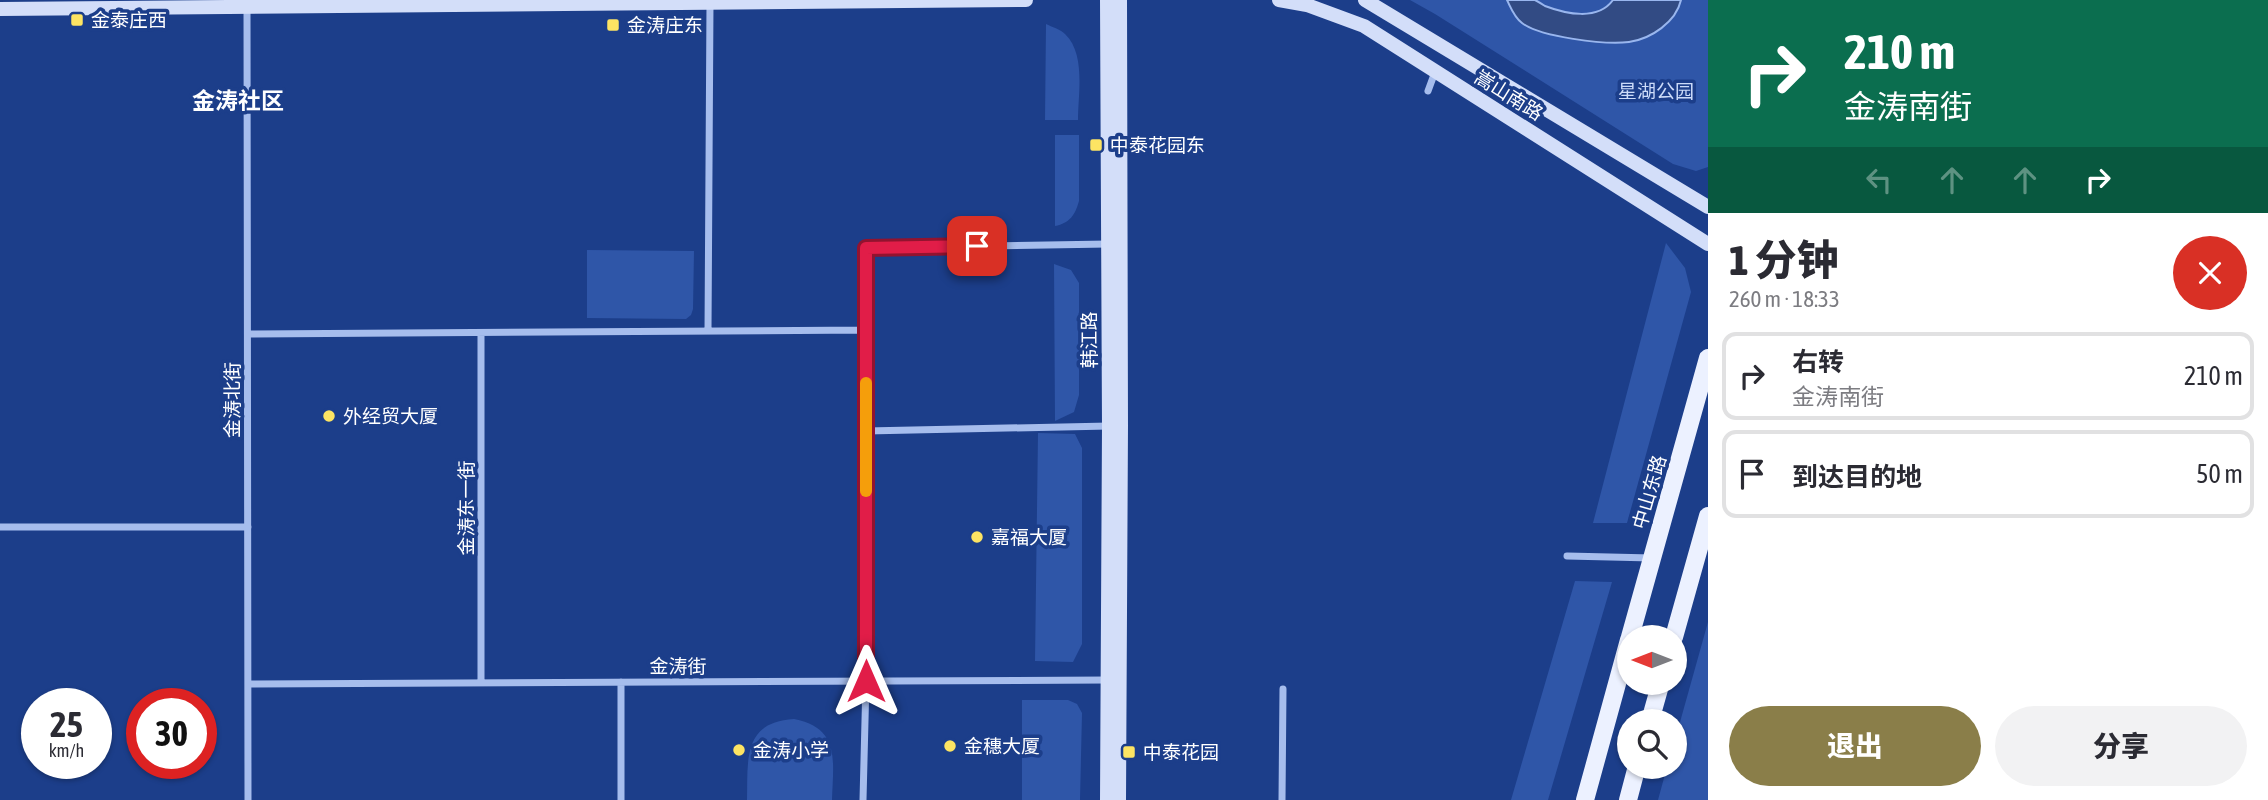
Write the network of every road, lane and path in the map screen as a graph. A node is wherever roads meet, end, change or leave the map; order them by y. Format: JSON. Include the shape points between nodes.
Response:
{"nodes":[{"id":1,"x":1027,"y":0,"type":"edge"},
{"id":2,"x":1107,"y":0,"type":"edge"},
{"id":3,"x":1120,"y":0,"type":"edge"},
{"id":4,"x":1279,"y":0,"type":"edge"},
{"id":5,"x":1365,"y":0,"type":"edge"},
{"id":6,"x":247,"y":3,"type":"edge"},
{"id":7,"x":710,"y":3,"type":"junction"},
{"id":8,"x":0,"y":9,"type":"edge"},
{"id":9,"x":1436,"y":72,"type":"junction"},
{"id":10,"x":1428,"y":90,"type":"dead end"},
{"id":11,"x":1708,"y":207,"type":"edge"},
{"id":12,"x":1108,"y":244,"type":"junction"},
{"id":13,"x":1708,"y":244,"type":"edge"},
{"id":14,"x":866,"y":330,"type":"junction"},
{"id":15,"x":708,"y":331,"type":"junction"},
{"id":16,"x":481,"y":332,"type":"junction"},
{"id":17,"x":248,"y":334,"type":"junction"},
{"id":18,"x":1708,"y":358,"type":"edge"},
{"id":19,"x":1109,"y":426,"type":"junction"},
{"id":20,"x":866,"y":431,"type":"junction"},
{"id":21,"x":1708,"y":516,"type":"edge"},
{"id":22,"x":0,"y":527,"type":"edge"},
{"id":23,"x":248,"y":527,"type":"junction"},
{"id":24,"x":1567,"y":556,"type":"dead end"},
{"id":25,"x":1652,"y":558,"type":"junction"},
{"id":26,"x":1634,"y":625,"type":"edge"},
{"id":27,"x":1677,"y":625,"type":"edge"},
{"id":28,"x":1114,"y":679,"type":"junction"},
{"id":29,"x":866,"y":681,"type":"junction"},
{"id":30,"x":621,"y":682,"type":"junction"},
{"id":31,"x":481,"y":683,"type":"junction"},
{"id":32,"x":248,"y":684,"type":"junction"},
{"id":33,"x":1617,"y":686,"type":"edge"},
{"id":34,"x":1283,"y":689,"type":"dead end"},
{"id":35,"x":1634,"y":779,"type":"edge"},
{"id":36,"x":248,"y":800,"type":"edge"},
{"id":37,"x":621,"y":800,"type":"edge"},
{"id":38,"x":863,"y":800,"type":"edge"},
{"id":39,"x":1107,"y":800,"type":"edge"},
{"id":40,"x":1119,"y":800,"type":"edge"},
{"id":41,"x":1282,"y":800,"type":"edge"},
{"id":42,"x":1585,"y":800,"type":"edge"},
{"id":43,"x":1628,"y":800,"type":"edge"}],
"edges":[{"from":1,"to":7,"type":"street"},
{"from":2,"to":12,"type":"street","name":"韩江路"},
{"from":3,"to":28,"type":"street","name":"韩江路"},
{"from":4,"to":9,"type":"street","name":"嵩山南路","via":[[1364,26]]},
{"from":5,"to":11,"type":"street","name":"嵩山南路"},
{"from":6,"to":7,"type":"street"},
{"from":6,"to":8,"type":"street"},
{"from":6,"to":17,"type":"street","name":"金涛北街"},
{"from":7,"to":15,"type":"street"},
{"from":9,"to":10,"type":"street"},
{"from":9,"to":13,"type":"street","name":"嵩山南路"},
{"from":12,"to":14,"type":"street","via":[[866,248]]},
{"from":12,"to":19,"type":"street","name":"韩江路"},
{"from":14,"to":15,"type":"street"},
{"from":14,"to":20,"type":"street"},
{"from":15,"to":16,"type":"street"},
{"from":16,"to":17,"type":"street"},
{"from":16,"to":31,"type":"street","name":"金涛东一街"},
{"from":17,"to":23,"type":"street","name":"金涛北街"},
{"from":18,"to":25,"type":"main road","name":"中山东路"},
{"from":19,"to":20,"type":"street"},
{"from":19,"to":28,"type":"street","name":"韩江路"},
{"from":20,"to":29,"type":"street"},
{"from":21,"to":27,"type":"main road"},
{"from":22,"to":23,"type":"street"},
{"from":23,"to":32,"type":"street","name":"金涛北街"},
{"from":24,"to":25,"type":"street"},
{"from":25,"to":26,"type":"main road","name":"中山东路"},
{"from":28,"to":29,"type":"street","name":"金涛街"},
{"from":28,"to":39,"type":"street","name":"韩江路"},
{"from":28,"to":40,"type":"street","name":"韩江路"},
{"from":29,"to":30,"type":"street","name":"金涛街"},
{"from":29,"to":38,"type":"street"},
{"from":30,"to":31,"type":"street","name":"金涛街"},
{"from":30,"to":37,"type":"street"},
{"from":31,"to":32,"type":"street","name":"金涛街"},
{"from":32,"to":36,"type":"street","name":"金涛北街"},
{"from":33,"to":42,"type":"main road","name":"中山东路"},
{"from":34,"to":41,"type":"street"},
{"from":35,"to":43,"type":"main road"}]}
